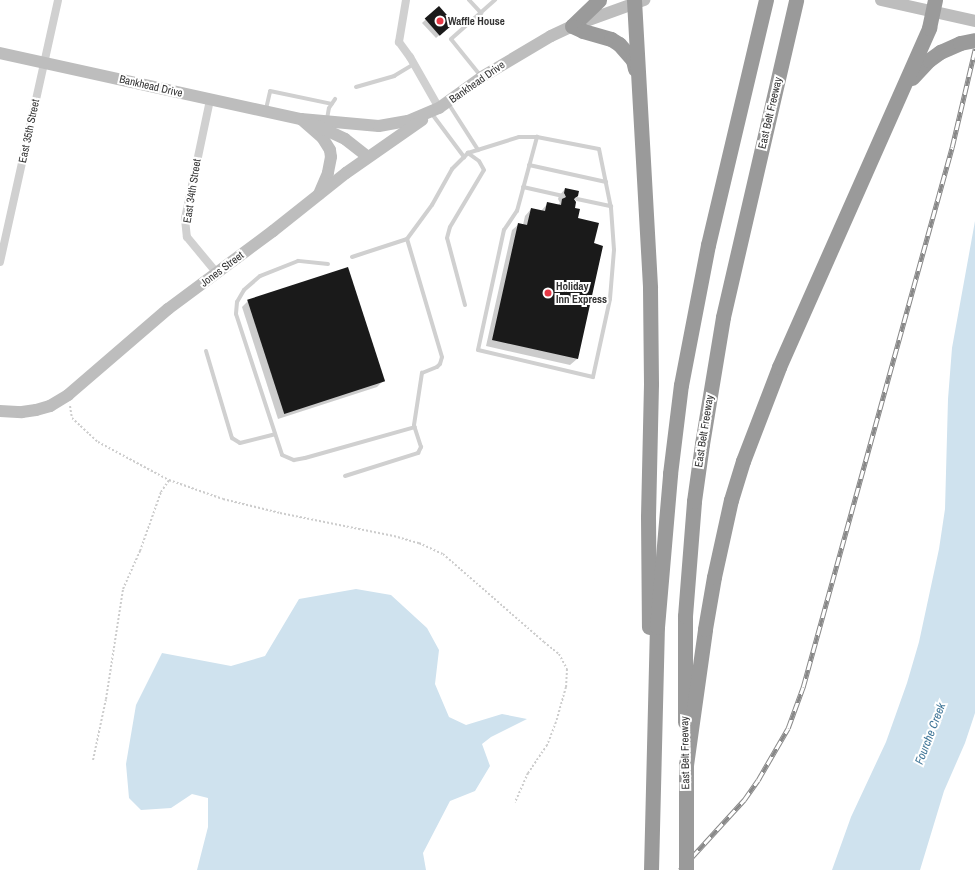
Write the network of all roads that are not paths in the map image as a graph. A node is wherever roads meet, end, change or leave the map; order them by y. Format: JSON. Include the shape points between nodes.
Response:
{"nodes":[{"id":1,"x":58,"y":0,"type":"edge"},
{"id":2,"x":406,"y":0,"type":"edge"},
{"id":3,"x":469,"y":0,"type":"edge"},
{"id":4,"x":495,"y":0,"type":"edge"},
{"id":5,"x":599,"y":0,"type":"edge"},
{"id":6,"x":766,"y":0,"type":"edge"},
{"id":7,"x":796,"y":0,"type":"edge"},
{"id":8,"x":881,"y":0,"type":"edge"},
{"id":9,"x":638,"y":1,"type":"edge"},
{"id":10,"x":934,"y":6,"type":"edge"},
{"id":11,"x":481,"y":13,"type":"junction"},
{"id":12,"x":975,"y":21,"type":"edge"},
{"id":13,"x":572,"y":26,"type":"junction"},
{"id":14,"x":975,"y":40,"type":"edge"},
{"id":15,"x":0,"y":52,"type":"edge"},
{"id":16,"x":44,"y":62,"type":"junction"},
{"id":17,"x":414,"y":64,"type":"junction"},
{"id":18,"x":482,"y":77,"type":"junction"},
{"id":19,"x":639,"y":82,"type":"junction"},
{"id":20,"x":905,"y":86,"type":"junction"},
{"id":21,"x":356,"y":87,"type":"dead end"},
{"id":22,"x":210,"y":100,"type":"junction"},
{"id":23,"x":335,"y":100,"type":"dead end"},
{"id":24,"x":332,"y":104,"type":"junction"},
{"id":25,"x":440,"y":108,"type":"junction"},
{"id":26,"x":265,"y":111,"type":"junction"},
{"id":27,"x":301,"y":119,"type":"junction"},
{"id":28,"x":326,"y":122,"type":"junction"},
{"id":29,"x":343,"y":124,"type":"junction"},
{"id":30,"x":537,"y":137,"type":"junction"},
{"id":31,"x":478,"y":150,"type":"junction"},
{"id":32,"x":468,"y":153,"type":"junction"},
{"id":33,"x":368,"y":157,"type":"junction"},
{"id":34,"x":464,"y":157,"type":"junction"},
{"id":35,"x":529,"y":165,"type":"junction"},
{"id":36,"x":606,"y":182,"type":"junction"},
{"id":37,"x":523,"y":187,"type":"junction"},
{"id":38,"x":319,"y":195,"type":"junction"},
{"id":39,"x":563,"y":196,"type":"dead end"},
{"id":40,"x":577,"y":198,"type":"dead end"},
{"id":41,"x":611,"y":206,"type":"junction"},
{"id":42,"x":3,"y":234,"type":"edge"},
{"id":43,"x":407,"y":239,"type":"junction"},
{"id":44,"x":352,"y":257,"type":"dead end"},
{"id":45,"x":0,"y":262,"type":"edge"},
{"id":46,"x":328,"y":264,"type":"dead end"},
{"id":47,"x":216,"y":272,"type":"junction"},
{"id":48,"x":465,"y":305,"type":"dead end"},
{"id":49,"x":206,"y":351,"type":"dead end"},
{"id":50,"x":0,"y":411,"type":"edge"},
{"id":51,"x":415,"y":427,"type":"junction"},
{"id":52,"x":275,"y":434,"type":"junction"},
{"id":53,"x":345,"y":476,"type":"dead end"},
{"id":54,"x":654,"y":706,"type":"junction"},
{"id":55,"x":686,"y":765,"type":"junction"},
{"id":56,"x":651,"y":870,"type":"edge"},
{"id":57,"x":686,"y":870,"type":"edge"}],
"edges":[{"from":1,"to":16,"type":"street","name":"East 35th Street"},
{"from":2,"to":17,"type":"street","via":[[399,42]]},
{"from":3,"to":11,"type":"lane"},
{"from":4,"to":11,"type":"lane"},
{"from":5,"to":13,"type":"highway"},
{"from":6,"to":54,"type":"highway","via":[[708,246],[681,385],[663,550]]},
{"from":7,"to":55,"type":"highway","name":"East Belt Freeway","via":[[722,317],[702,444],[694,501],[686,616]]},
{"from":8,"to":10,"type":"main road"},
{"from":9,"to":13,"type":"main road","name":"Bankhead Drive"},
{"from":9,"to":19,"type":"highway"},
{"from":10,"to":12,"type":"main road"},
{"from":10,"to":20,"type":"highway","via":[[929,28]]},
{"from":11,"to":18,"type":"lane","via":[[451,39]]},
{"from":13,"to":18,"type":"main road","name":"Bankhead Drive"},
{"from":13,"to":19,"type":"highway","via":[[619,44],[633,60]]},
{"from":14,"to":20,"type":"highway","via":[[960,43],[940,52],[918,69]]},
{"from":15,"to":16,"type":"main road","name":"Bankhead Drive"},
{"from":16,"to":22,"type":"main road","name":"Bankhead Drive"},
{"from":16,"to":42,"type":"street","name":"East 35th Street"},
{"from":17,"to":21,"type":"lane","via":[[394,76]]},
{"from":17,"to":25,"type":"street"},
{"from":18,"to":25,"type":"main road","name":"Bankhead Drive"},
{"from":19,"to":54,"type":"highway","via":[[650,288],[648,603]]},
{"from":20,"to":55,"type":"highway","via":[[776,374],[731,500],[705,629]]},
{"from":22,"to":26,"type":"main road","name":"Bankhead Drive"},
{"from":22,"to":47,"type":"street","name":"East 34th Street","via":[[185,219],[188,237]]},
{"from":23,"to":24,"type":"lane"},
{"from":24,"to":26,"type":"lane","via":[[270,91]]},
{"from":24,"to":28,"type":"lane"},
{"from":25,"to":29,"type":"main road","name":"Bankhead Drive","via":[[408,121],[389,125]]},
{"from":25,"to":31,"type":"lane"},
{"from":25,"to":33,"type":"main road","name":"Jones Street"},
{"from":25,"to":34,"type":"lane"},
{"from":26,"to":27,"type":"main road","name":"Bankhead Drive"},
{"from":27,"to":28,"type":"main road","name":"Bankhead Drive"},
{"from":27,"to":33,"type":"main road","name":"Bankhead Drive","via":[[345,139]]},
{"from":27,"to":38,"type":"main road","via":[[322,137],[330,150],[328,173]]},
{"from":28,"to":29,"type":"main road","name":"Bankhead Drive"},
{"from":29,"to":33,"type":"main road","via":[[360,140]]},
{"from":30,"to":31,"type":"lane","via":[[519,137]]},
{"from":30,"to":35,"type":"lane"},
{"from":30,"to":36,"type":"lane","via":[[599,149]]},
{"from":31,"to":32,"type":"lane"},
{"from":32,"to":34,"type":"lane"},
{"from":32,"to":48,"type":"lane","via":[[479,161],[484,170],[450,227],[447,238]]},
{"from":33,"to":38,"type":"main road","name":"Jones Street"},
{"from":34,"to":43,"type":"lane","via":[[452,169],[432,205]]},
{"from":35,"to":36,"type":"lane"},
{"from":35,"to":37,"type":"lane"},
{"from":36,"to":41,"type":"lane"},
{"from":37,"to":39,"type":"lane"},
{"from":37,"to":41,"type":"lane","via":[[517,211],[504,230],[478,350],[593,377],[610,299],[614,250]]},
{"from":38,"to":47,"type":"main road","name":"Jones Street"},
{"from":40,"to":41,"type":"lane"},
{"from":42,"to":45,"type":"street","name":"East 35th Street"},
{"from":43,"to":44,"type":"lane"},
{"from":43,"to":51,"type":"lane","via":[[442,357],[440,364],[422,374]]},
{"from":46,"to":52,"type":"lane","via":[[298,261],[260,276],[244,290],[237,302],[236,314]]},
{"from":47,"to":50,"type":"main road","name":"Jones Street","via":[[168,309],[68,395],[50,406],[36,410]]},
{"from":49,"to":52,"type":"lane","via":[[232,438],[240,443]]},
{"from":51,"to":52,"type":"lane","via":[[294,460],[282,455]]},
{"from":51,"to":53,"type":"lane","via":[[421,447],[418,454]]},
{"from":54,"to":56,"type":"highway"},
{"from":55,"to":57,"type":"highway","name":"East Belt Freeway","bridge":true}]}
